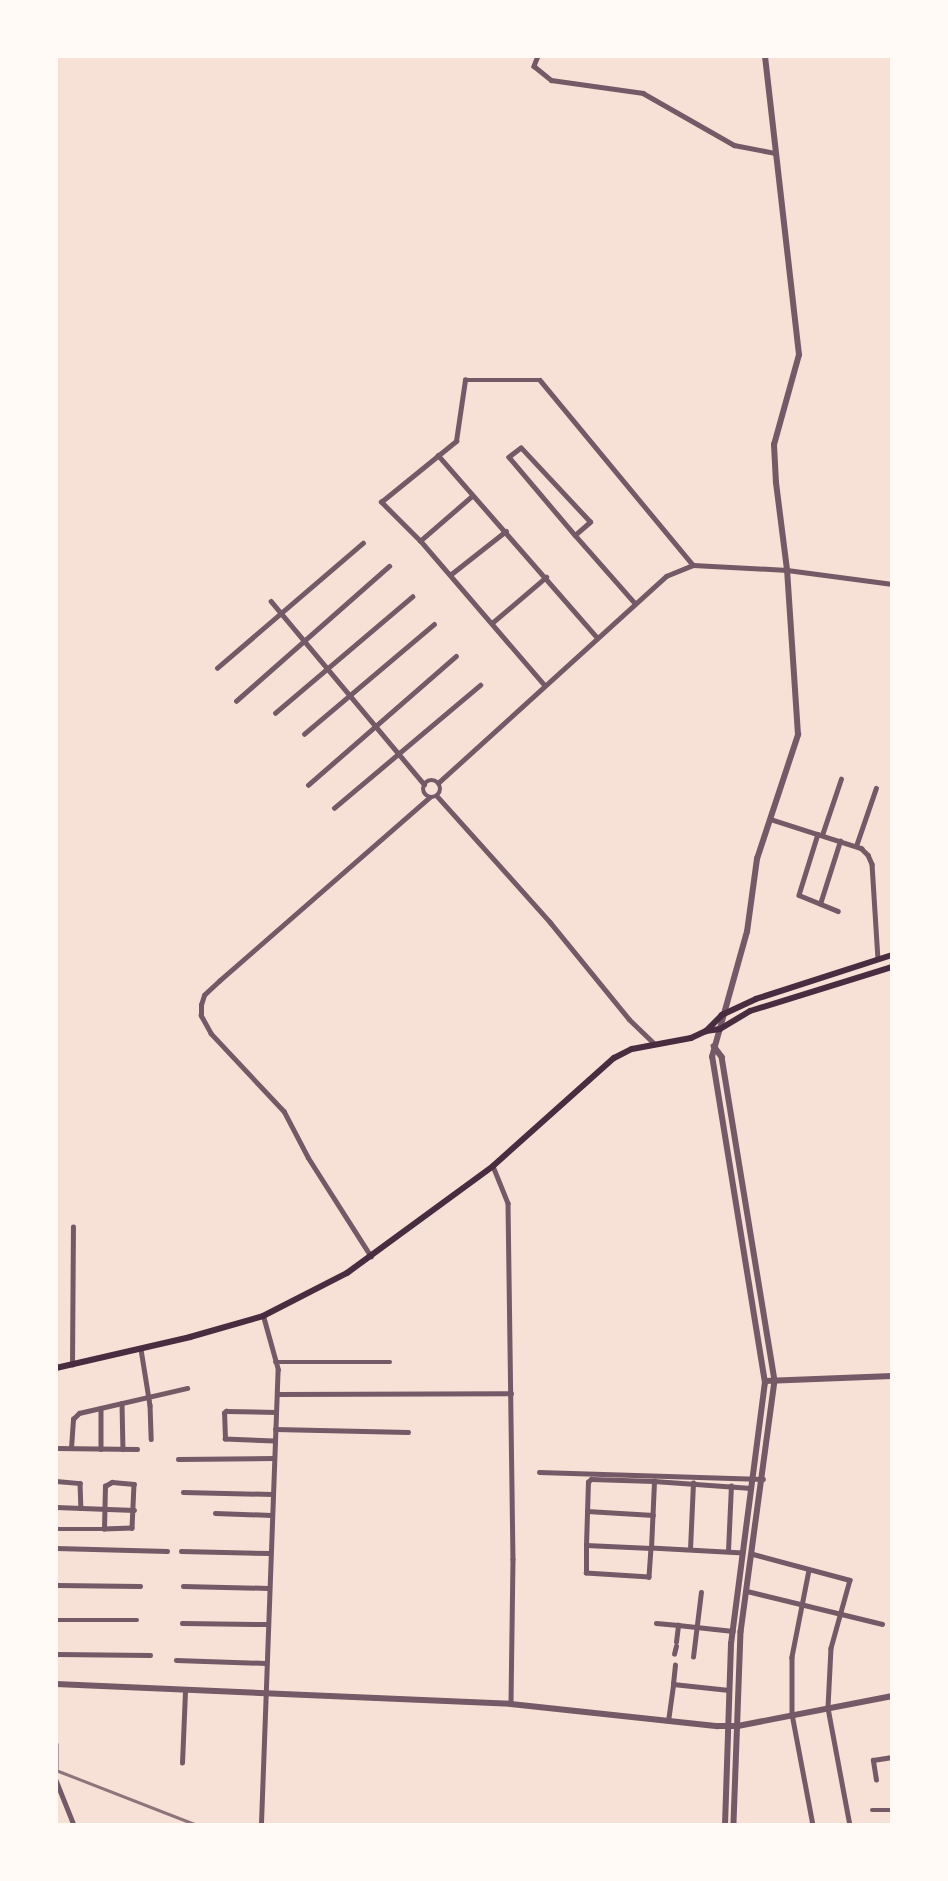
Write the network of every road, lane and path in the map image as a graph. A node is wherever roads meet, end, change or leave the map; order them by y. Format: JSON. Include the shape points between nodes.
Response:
{"nodes":[{"id":1,"x":538,"y":56,"type":"edge"},
{"id":2,"x":765,"y":56,"type":"edge"},
{"id":3,"x":775,"y":153,"type":"junction"},
{"id":4,"x":438,"y":455,"type":"junction"},
{"id":5,"x":472,"y":496,"type":"junction"},
{"id":6,"x":506,"y":531,"type":"junction"},
{"id":7,"x":575,"y":535,"type":"junction"},
{"id":8,"x":420,"y":541,"type":"junction"},
{"id":9,"x":363,"y":543,"type":"dead end"},
{"id":10,"x":693,"y":565,"type":"junction"},
{"id":11,"x":389,"y":566,"type":"dead end"},
{"id":12,"x":787,"y":570,"type":"junction"},
{"id":13,"x":450,"y":575,"type":"junction"},
{"id":14,"x":546,"y":577,"type":"junction"},
{"id":15,"x":892,"y":584,"type":"edge"},
{"id":16,"x":412,"y":597,"type":"dead end"},
{"id":17,"x":271,"y":601,"type":"dead end"},
{"id":18,"x":635,"y":604,"type":"junction"},
{"id":19,"x":282,"y":614,"type":"junction"},
{"id":20,"x":492,"y":623,"type":"junction"},
{"id":21,"x":434,"y":624,"type":"dead end"},
{"id":22,"x":597,"y":637,"type":"junction"},
{"id":23,"x":305,"y":641,"type":"junction"},
{"id":24,"x":456,"y":656,"type":"dead end"},
{"id":25,"x":217,"y":668,"type":"dead end"},
{"id":26,"x":329,"y":669,"type":"junction"},
{"id":27,"x":480,"y":685,"type":"dead end"},
{"id":28,"x":544,"y":685,"type":"junction"},
{"id":29,"x":351,"y":694,"type":"junction"},
{"id":30,"x":236,"y":701,"type":"dead end"},
{"id":31,"x":275,"y":713,"type":"dead end"},
{"id":32,"x":378,"y":727,"type":"junction"},
{"id":33,"x":304,"y":734,"type":"dead end"},
{"id":34,"x":399,"y":752,"type":"junction"},
{"id":35,"x":841,"y":780,"type":"dead end"},
{"id":36,"x":438,"y":783,"type":"junction"},
{"id":37,"x":424,"y":784,"type":"junction"},
{"id":38,"x":308,"y":785,"type":"dead end"},
{"id":39,"x":876,"y":788,"type":"dead end"},
{"id":40,"x":438,"y":796,"type":"junction"},
{"id":41,"x":429,"y":798,"type":"junction"},
{"id":42,"x":334,"y":808,"type":"dead end"},
{"id":43,"x":770,"y":819,"type":"junction"},
{"id":44,"x":820,"y":835,"type":"junction"},
{"id":45,"x":840,"y":841,"type":"junction"},
{"id":46,"x":856,"y":846,"type":"junction"},
{"id":47,"x":820,"y":904,"type":"junction"},
{"id":48,"x":838,"y":911,"type":"dead end"},
{"id":49,"x":892,"y":954,"type":"edge"},
{"id":50,"x":878,"y":959,"type":"junction"},
{"id":51,"x":892,"y":967,"type":"edge"},
{"id":52,"x":722,"y":1015,"type":"junction"},
{"id":53,"x":720,"y":1029,"type":"junction"},
{"id":54,"x":706,"y":1031,"type":"junction"},
{"id":55,"x":655,"y":1044,"type":"junction"},
{"id":56,"x":714,"y":1046,"type":"junction"},
{"id":57,"x":493,"y":1166,"type":"junction"},
{"id":58,"x":73,"y":1227,"type":"dead end"},
{"id":59,"x":371,"y":1257,"type":"junction"},
{"id":60,"x":263,"y":1316,"type":"junction"},
{"id":61,"x":141,"y":1349,"type":"junction"},
{"id":62,"x":276,"y":1362,"type":"junction"},
{"id":63,"x":390,"y":1362,"type":"dead end"},
{"id":64,"x":72,"y":1365,"type":"junction"},
{"id":65,"x":56,"y":1368,"type":"edge"},
{"id":66,"x":892,"y":1376,"type":"edge"},
{"id":67,"x":765,"y":1381,"type":"junction"},
{"id":68,"x":775,"y":1381,"type":"junction"},
{"id":69,"x":187,"y":1388,"type":"dead end"},
{"id":70,"x":511,"y":1393,"type":"junction"},
{"id":71,"x":277,"y":1394,"type":"junction"},
{"id":72,"x":149,"y":1396,"type":"junction"},
{"id":73,"x":122,"y":1403,"type":"junction"},
{"id":74,"x":100,"y":1408,"type":"junction"},
{"id":75,"x":276,"y":1412,"type":"junction"},
{"id":76,"x":275,"y":1429,"type":"junction"},
{"id":77,"x":408,"y":1432,"type":"dead end"},
{"id":78,"x":151,"y":1439,"type":"dead end"},
{"id":79,"x":274,"y":1441,"type":"junction"},
{"id":80,"x":56,"y":1448,"type":"edge"},
{"id":81,"x":71,"y":1448,"type":"junction"},
{"id":82,"x":101,"y":1449,"type":"junction"},
{"id":83,"x":124,"y":1449,"type":"junction"},
{"id":84,"x":138,"y":1450,"type":"dead end"},
{"id":85,"x":274,"y":1458,"type":"junction"},
{"id":86,"x":178,"y":1459,"type":"dead end"},
{"id":87,"x":539,"y":1472,"type":"dead end"},
{"id":88,"x":752,"y":1479,"type":"junction"},
{"id":89,"x":763,"y":1479,"type":"junction"},
{"id":90,"x":56,"y":1481,"type":"edge"},
{"id":91,"x":654,"y":1481,"type":"junction"},
{"id":92,"x":693,"y":1483,"type":"junction"},
{"id":93,"x":731,"y":1486,"type":"junction"},
{"id":94,"x":751,"y":1488,"type":"junction"},
{"id":95,"x":183,"y":1492,"type":"dead end"},
{"id":96,"x":272,"y":1494,"type":"junction"},
{"id":97,"x":56,"y":1507,"type":"edge"},
{"id":98,"x":81,"y":1508,"type":"junction"},
{"id":99,"x":104,"y":1509,"type":"junction"},
{"id":100,"x":134,"y":1510,"type":"junction"},
{"id":101,"x":587,"y":1511,"type":"junction"},
{"id":102,"x":215,"y":1513,"type":"dead end"},
{"id":103,"x":271,"y":1515,"type":"junction"},
{"id":104,"x":653,"y":1515,"type":"junction"},
{"id":105,"x":56,"y":1528,"type":"edge"},
{"id":106,"x":104,"y":1529,"type":"junction"},
{"id":107,"x":586,"y":1545,"type":"junction"},
{"id":108,"x":56,"y":1548,"type":"edge"},
{"id":109,"x":651,"y":1548,"type":"junction"},
{"id":110,"x":690,"y":1549,"type":"junction"},
{"id":111,"x":167,"y":1551,"type":"dead end"},
{"id":112,"x":181,"y":1551,"type":"dead end"},
{"id":113,"x":728,"y":1551,"type":"junction"},
{"id":114,"x":270,"y":1552,"type":"junction"},
{"id":115,"x":743,"y":1553,"type":"junction"},
{"id":116,"x":753,"y":1554,"type":"junction"},
{"id":117,"x":809,"y":1570,"type":"junction"},
{"id":118,"x":56,"y":1585,"type":"edge"},
{"id":119,"x":140,"y":1586,"type":"dead end"},
{"id":120,"x":183,"y":1586,"type":"dead end"},
{"id":121,"x":268,"y":1588,"type":"junction"},
{"id":122,"x":747,"y":1591,"type":"junction"},
{"id":123,"x":701,"y":1592,"type":"dead end"},
{"id":124,"x":801,"y":1604,"type":"junction"},
{"id":125,"x":841,"y":1614,"type":"junction"},
{"id":126,"x":56,"y":1620,"type":"edge"},
{"id":127,"x":137,"y":1620,"type":"dead end"},
{"id":128,"x":182,"y":1623,"type":"dead end"},
{"id":129,"x":656,"y":1623,"type":"dead end"},
{"id":130,"x":267,"y":1624,"type":"junction"},
{"id":131,"x":882,"y":1624,"type":"dead end"},
{"id":132,"x":678,"y":1625,"type":"junction"},
{"id":133,"x":697,"y":1627,"type":"junction"},
{"id":134,"x":733,"y":1631,"type":"junction"},
{"id":135,"x":56,"y":1654,"type":"edge"},
{"id":136,"x":674,"y":1654,"type":"dead end"},
{"id":137,"x":150,"y":1655,"type":"dead end"},
{"id":138,"x":693,"y":1657,"type":"dead end"},
{"id":139,"x":176,"y":1660,"type":"dead end"},
{"id":140,"x":265,"y":1663,"type":"junction"},
{"id":141,"x":675,"y":1665,"type":"dead end"},
{"id":142,"x":56,"y":1684,"type":"edge"},
{"id":143,"x":673,"y":1684,"type":"junction"},
{"id":144,"x":185,"y":1690,"type":"junction"},
{"id":145,"x":729,"y":1690,"type":"junction"},
{"id":146,"x":264,"y":1692,"type":"junction"},
{"id":147,"x":892,"y":1696,"type":"edge"},
{"id":148,"x":511,"y":1704,"type":"junction"},
{"id":149,"x":828,"y":1708,"type":"junction"},
{"id":150,"x":792,"y":1714,"type":"junction"},
{"id":151,"x":668,"y":1721,"type":"junction"},
{"id":152,"x":727,"y":1726,"type":"junction"},
{"id":153,"x":738,"y":1726,"type":"junction"},
{"id":154,"x":56,"y":1744,"type":"edge"},
{"id":155,"x":892,"y":1757,"type":"edge"},
{"id":156,"x":182,"y":1763,"type":"dead end"},
{"id":157,"x":56,"y":1768,"type":"edge"},
{"id":158,"x":56,"y":1780,"type":"edge"},
{"id":159,"x":876,"y":1780,"type":"dead end"},
{"id":160,"x":872,"y":1810,"type":"dead end"},
{"id":161,"x":892,"y":1810,"type":"edge"},
{"id":162,"x":260,"y":1824,"type":"edge"},
{"id":163,"x":74,"y":1825,"type":"edge"},
{"id":164,"x":725,"y":1825,"type":"edge"},
{"id":165,"x":734,"y":1825,"type":"edge"},
{"id":166,"x":813,"y":1825,"type":"edge"},
{"id":167,"x":850,"y":1825,"type":"edge"}],
"edges":[{"from":1,"to":3,"type":"street","via":[[534,66],[551,80],[643,93],[734,145]]},
{"from":2,"to":3,"type":"street"},
{"from":3,"to":12,"type":"street","via":[[799,355],[774,445]]},
{"from":4,"to":5,"type":"street"},
{"from":4,"to":8,"type":"street","via":[[381,502]]},
{"from":4,"to":10,"type":"street","via":[[456,441],[465,380],[540,380]]},
{"from":5,"to":6,"type":"street"},
{"from":5,"to":8,"type":"street"},
{"from":6,"to":13,"type":"street"},
{"from":6,"to":14,"type":"street"},
{"from":7,"to":7,"type":"street","via":[[509,457],[520,448],[590,522]]},
{"from":7,"to":18,"type":"street"},
{"from":8,"to":13,"type":"street"},
{"from":9,"to":19,"type":"street"},
{"from":10,"to":12,"type":"street"},
{"from":10,"to":18,"type":"street","via":[[666,576]]},
{"from":11,"to":23,"type":"street"},
{"from":12,"to":15,"type":"street"},
{"from":12,"to":43,"type":"street","via":[[798,735]]},
{"from":13,"to":20,"type":"street"},
{"from":14,"to":20,"type":"street"},
{"from":14,"to":22,"type":"street"},
{"from":16,"to":26,"type":"street"},
{"from":17,"to":19,"type":"street"},
{"from":18,"to":22,"type":"street"},
{"from":19,"to":23,"type":"street"},
{"from":19,"to":25,"type":"street"},
{"from":20,"to":28,"type":"street"},
{"from":21,"to":29,"type":"street"},
{"from":22,"to":28,"type":"street"},
{"from":23,"to":26,"type":"street"},
{"from":23,"to":30,"type":"street"},
{"from":24,"to":32,"type":"street"},
{"from":26,"to":29,"type":"street"},
{"from":26,"to":31,"type":"street"},
{"from":27,"to":34,"type":"street"},
{"from":28,"to":36,"type":"street"},
{"from":29,"to":32,"type":"street"},
{"from":29,"to":33,"type":"street"},
{"from":32,"to":34,"type":"street"},
{"from":32,"to":38,"type":"street"},
{"from":34,"to":37,"type":"street"},
{"from":34,"to":42,"type":"street"},
{"from":35,"to":44,"type":"street"},
{"from":36,"to":37,"type":"street","via":[[432,780]]},
{"from":36,"to":40,"type":"street","via":[[441,788]]},
{"from":37,"to":41,"type":"street","via":[[423,792]]},
{"from":39,"to":46,"type":"street"},
{"from":40,"to":41,"type":"street"},
{"from":40,"to":55,"type":"street","via":[[550,922],[629,1019]]},
{"from":41,"to":59,"type":"street","via":[[219,981],[204,995],[201,1005],[201,1016],[211,1034],[284,1112],[308,1158]]},
{"from":43,"to":44,"type":"street"},
{"from":43,"to":52,"type":"street","via":[[757,859],[747,932]]},
{"from":44,"to":45,"type":"street"},
{"from":44,"to":47,"type":"street","via":[[799,895]]},
{"from":45,"to":46,"type":"street"},
{"from":45,"to":47,"type":"street"},
{"from":46,"to":50,"type":"street","via":[[872,864]]},
{"from":47,"to":48,"type":"street"},
{"from":49,"to":50,"type":"main road"},
{"from":50,"to":52,"type":"main road","via":[[756,999]]},
{"from":51,"to":53,"type":"main road","via":[[750,1011]]},
{"from":52,"to":53,"type":"street"},
{"from":52,"to":54,"type":"main road"},
{"from":53,"to":54,"type":"main road"},
{"from":53,"to":56,"type":"street"},
{"from":54,"to":55,"type":"main road","via":[[691,1038]]},
{"from":55,"to":57,"type":"main road","via":[[632,1049],[614,1058]]},
{"from":56,"to":67,"type":"street","via":[[712,1057]]},
{"from":56,"to":68,"type":"street","via":[[722,1057]]},
{"from":57,"to":59,"type":"main road"},
{"from":57,"to":70,"type":"street","via":[[508,1203]]},
{"from":58,"to":64,"type":"street"},
{"from":59,"to":60,"type":"main road","via":[[347,1273]]},
{"from":60,"to":61,"type":"main road"},
{"from":60,"to":62,"type":"street"},
{"from":61,"to":64,"type":"main road"},
{"from":61,"to":72,"type":"street"},
{"from":62,"to":63,"type":"street"},
{"from":62,"to":71,"type":"street"},
{"from":64,"to":65,"type":"main road"},
{"from":66,"to":68,"type":"street"},
{"from":67,"to":68,"type":"street"},
{"from":67,"to":88,"type":"street"},
{"from":68,"to":89,"type":"street"},
{"from":69,"to":72,"type":"street"},
{"from":70,"to":71,"type":"street"},
{"from":70,"to":148,"type":"street"},
{"from":71,"to":75,"type":"street"},
{"from":72,"to":73,"type":"street"},
{"from":72,"to":78,"type":"street"},
{"from":73,"to":74,"type":"street"},
{"from":73,"to":83,"type":"street"},
{"from":74,"to":81,"type":"street","via":[[74,1415]]},
{"from":74,"to":82,"type":"street"},
{"from":75,"to":76,"type":"street"},
{"from":75,"to":79,"type":"street","via":[[224,1413],[225,1439]]},
{"from":76,"to":77,"type":"street"},
{"from":76,"to":79,"type":"street"},
{"from":79,"to":85,"type":"street"},
{"from":80,"to":81,"type":"street"},
{"from":81,"to":82,"type":"street"},
{"from":82,"to":83,"type":"street"},
{"from":83,"to":84,"type":"street"},
{"from":85,"to":86,"type":"street"},
{"from":85,"to":96,"type":"street"},
{"from":87,"to":88,"type":"street"},
{"from":88,"to":89,"type":"street"},
{"from":88,"to":94,"type":"street"},
{"from":89,"to":116,"type":"street"},
{"from":90,"to":98,"type":"street","via":[[80,1482]]},
{"from":91,"to":92,"type":"street"},
{"from":91,"to":101,"type":"street","via":[[590,1479]]},
{"from":91,"to":104,"type":"street"},
{"from":92,"to":93,"type":"street"},
{"from":92,"to":110,"type":"street"},
{"from":93,"to":94,"type":"street"},
{"from":93,"to":113,"type":"street"},
{"from":94,"to":115,"type":"street"},
{"from":95,"to":96,"type":"street"},
{"from":96,"to":103,"type":"street"},
{"from":97,"to":98,"type":"street"},
{"from":98,"to":99,"type":"street"},
{"from":99,"to":100,"type":"street"},
{"from":99,"to":100,"type":"street","via":[[105,1486],[112,1482],[134,1484]]},
{"from":99,"to":106,"type":"street"},
{"from":100,"to":106,"type":"street","via":[[132,1528]]},
{"from":101,"to":104,"type":"street"},
{"from":101,"to":107,"type":"street"},
{"from":102,"to":103,"type":"street"},
{"from":103,"to":114,"type":"street"},
{"from":104,"to":109,"type":"street"},
{"from":105,"to":106,"type":"street"},
{"from":107,"to":109,"type":"street"},
{"from":107,"to":109,"type":"street","via":[[587,1575],[645,1578],[649,1576]]},
{"from":108,"to":111,"type":"street"},
{"from":109,"to":110,"type":"street"},
{"from":110,"to":113,"type":"street"},
{"from":112,"to":114,"type":"street"},
{"from":113,"to":115,"type":"street"},
{"from":114,"to":121,"type":"street"},
{"from":115,"to":134,"type":"street"},
{"from":116,"to":117,"type":"street","via":[[802,1565]]},
{"from":116,"to":122,"type":"street"},
{"from":117,"to":124,"type":"street"},
{"from":117,"to":125,"type":"street","via":[[850,1580]]},
{"from":118,"to":119,"type":"street"},
{"from":120,"to":121,"type":"street"},
{"from":121,"to":130,"type":"street"},
{"from":122,"to":124,"type":"street"},
{"from":122,"to":153,"type":"street","via":[[741,1632]]},
{"from":123,"to":133,"type":"street"},
{"from":124,"to":125,"type":"street"},
{"from":124,"to":150,"type":"street","via":[[792,1657]]},
{"from":125,"to":131,"type":"street"},
{"from":125,"to":149,"type":"street","via":[[831,1648]]},
{"from":126,"to":127,"type":"street"},
{"from":128,"to":130,"type":"street"},
{"from":129,"to":132,"type":"street"},
{"from":130,"to":140,"type":"street"},
{"from":132,"to":133,"type":"street"},
{"from":132,"to":136,"type":"street"},
{"from":133,"to":134,"type":"street"},
{"from":133,"to":138,"type":"street"},
{"from":134,"to":145,"type":"street"},
{"from":135,"to":137,"type":"street"},
{"from":139,"to":140,"type":"street"},
{"from":140,"to":146,"type":"street"},
{"from":141,"to":143,"type":"street"},
{"from":142,"to":144,"type":"street"},
{"from":143,"to":145,"type":"street"},
{"from":143,"to":151,"type":"street"},
{"from":144,"to":146,"type":"street"},
{"from":144,"to":156,"type":"street"},
{"from":145,"to":152,"type":"street"},
{"from":146,"to":148,"type":"street"},
{"from":146,"to":162,"type":"street"},
{"from":147,"to":149,"type":"street"},
{"from":148,"to":151,"type":"street"},
{"from":149,"to":150,"type":"street"},
{"from":149,"to":167,"type":"street"},
{"from":150,"to":153,"type":"street"},
{"from":150,"to":166,"type":"street"},
{"from":151,"to":152,"type":"street"},
{"from":152,"to":153,"type":"street"},
{"from":152,"to":164,"type":"street"},
{"from":153,"to":165,"type":"street"},
{"from":154,"to":157,"type":"street"},
{"from":155,"to":159,"type":"street","via":[[873,1760]]},
{"from":158,"to":163,"type":"street"},
{"from":160,"to":161,"type":"street"}]}
